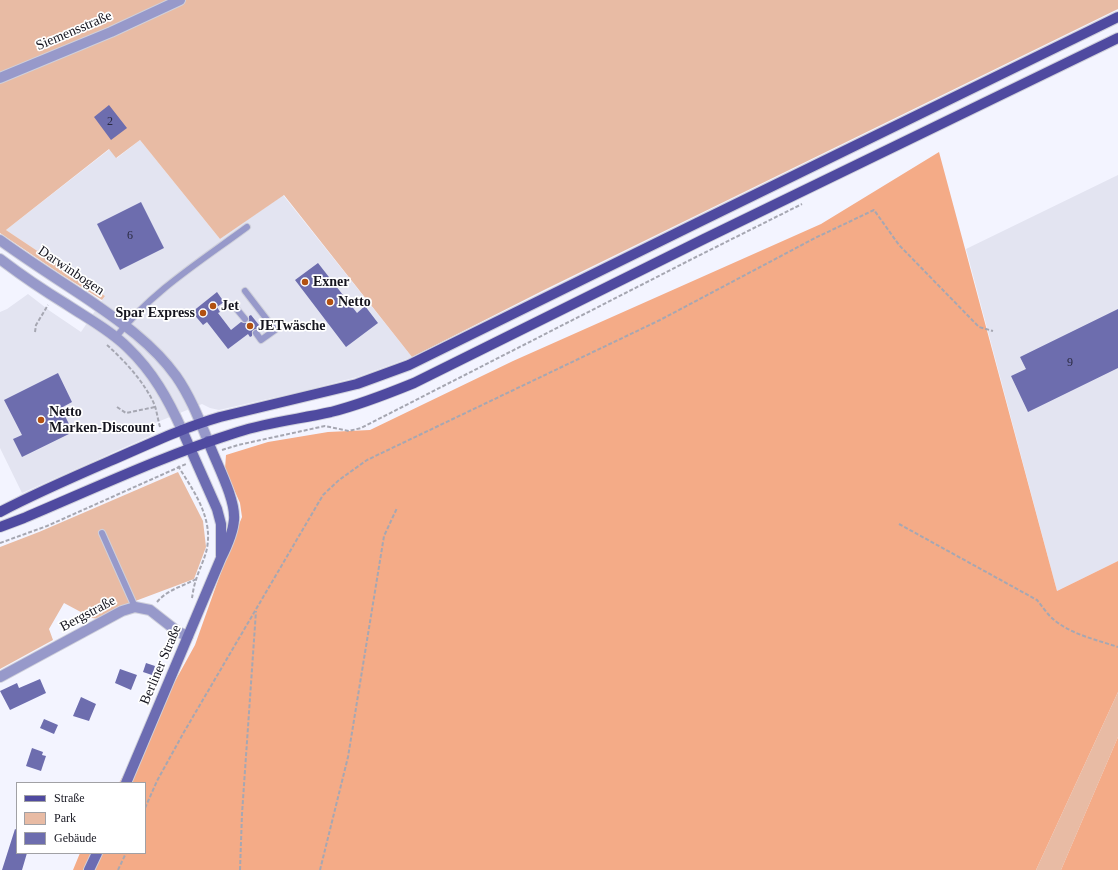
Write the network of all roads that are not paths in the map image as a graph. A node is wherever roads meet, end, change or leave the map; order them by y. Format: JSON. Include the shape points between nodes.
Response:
{"nodes":[{"id":1,"x":180,"y":0,"type":"edge"},
{"id":2,"x":1118,"y":17,"type":"edge"},
{"id":3,"x":1118,"y":38,"type":"edge"},
{"id":4,"x":0,"y":78,"type":"edge"},
{"id":5,"x":247,"y":227,"type":"dead end"},
{"id":6,"x":0,"y":240,"type":"edge"},
{"id":7,"x":0,"y":259,"type":"edge"},
{"id":8,"x":245,"y":291,"type":"dead end"},
{"id":9,"x":235,"y":307,"type":"dead end"},
{"id":10,"x":245,"y":319,"type":"dead end"},
{"id":11,"x":125,"y":326,"type":"junction"},
{"id":12,"x":256,"y":333,"type":"dead end"},
{"id":13,"x":116,"y":338,"type":"junction"},
{"id":14,"x":200,"y":423,"type":"junction"},
{"id":15,"x":182,"y":430,"type":"junction"},
{"id":16,"x":208,"y":441,"type":"junction"},
{"id":17,"x":190,"y":448,"type":"junction"},
{"id":18,"x":0,"y":512,"type":"edge"},
{"id":19,"x":0,"y":527,"type":"edge"},
{"id":20,"x":102,"y":533,"type":"dead end"},
{"id":21,"x":221,"y":558,"type":"junction"},
{"id":22,"x":135,"y":607,"type":"junction"},
{"id":23,"x":188,"y":636,"type":"junction"},
{"id":24,"x":0,"y":677,"type":"edge"},
{"id":25,"x":126,"y":782,"type":"edge"},
{"id":26,"x":97,"y":854,"type":"edge"},
{"id":27,"x":89,"y":870,"type":"edge"}],
"edges":[{"from":1,"to":4,"type":"street","name":"Siemensstraße"},
{"from":2,"to":14,"type":"main road","via":[[409,365],[357,384]]},
{"from":3,"to":16,"type":"main road","via":[[414,383],[351,406]]},
{"from":5,"to":11,"type":"lane","via":[[150,300]]},
{"from":6,"to":11,"type":"street","name":"Darwinbogen"},
{"from":7,"to":13,"type":"street"},
{"from":8,"to":12,"type":"lane","via":[[275,330],[261,340]]},
{"from":9,"to":10,"type":"lane"},
{"from":11,"to":13,"type":"lane"},
{"from":11,"to":14,"type":"street","name":"Darwinbogen","via":[[149,345],[176,375]]},
{"from":13,"to":15,"type":"street","via":[[152,375]]},
{"from":14,"to":15,"type":"main road"},
{"from":14,"to":16,"type":"street","name":"Darwinbogen"},
{"from":15,"to":17,"type":"street","name":"Berliner Straße"},
{"from":15,"to":18,"type":"main road"},
{"from":16,"to":17,"type":"main road"},
{"from":16,"to":21,"type":"street","name":"Berliner Straße","via":[[234,511],[229,542]]},
{"from":17,"to":19,"type":"main road"},
{"from":17,"to":21,"type":"street","name":"Berliner Straße","via":[[217,509],[221,524]]},
{"from":20,"to":22,"type":"lane"},
{"from":21,"to":23,"type":"street","name":"Berliner Straße"},
{"from":22,"to":23,"type":"street","name":"Bergstraße","via":[[150,610],[178,632]]},
{"from":22,"to":24,"type":"street","name":"Bergstraße"},
{"from":23,"to":25,"type":"street","name":"Berliner Straße"},
{"from":26,"to":27,"type":"street"}]}
